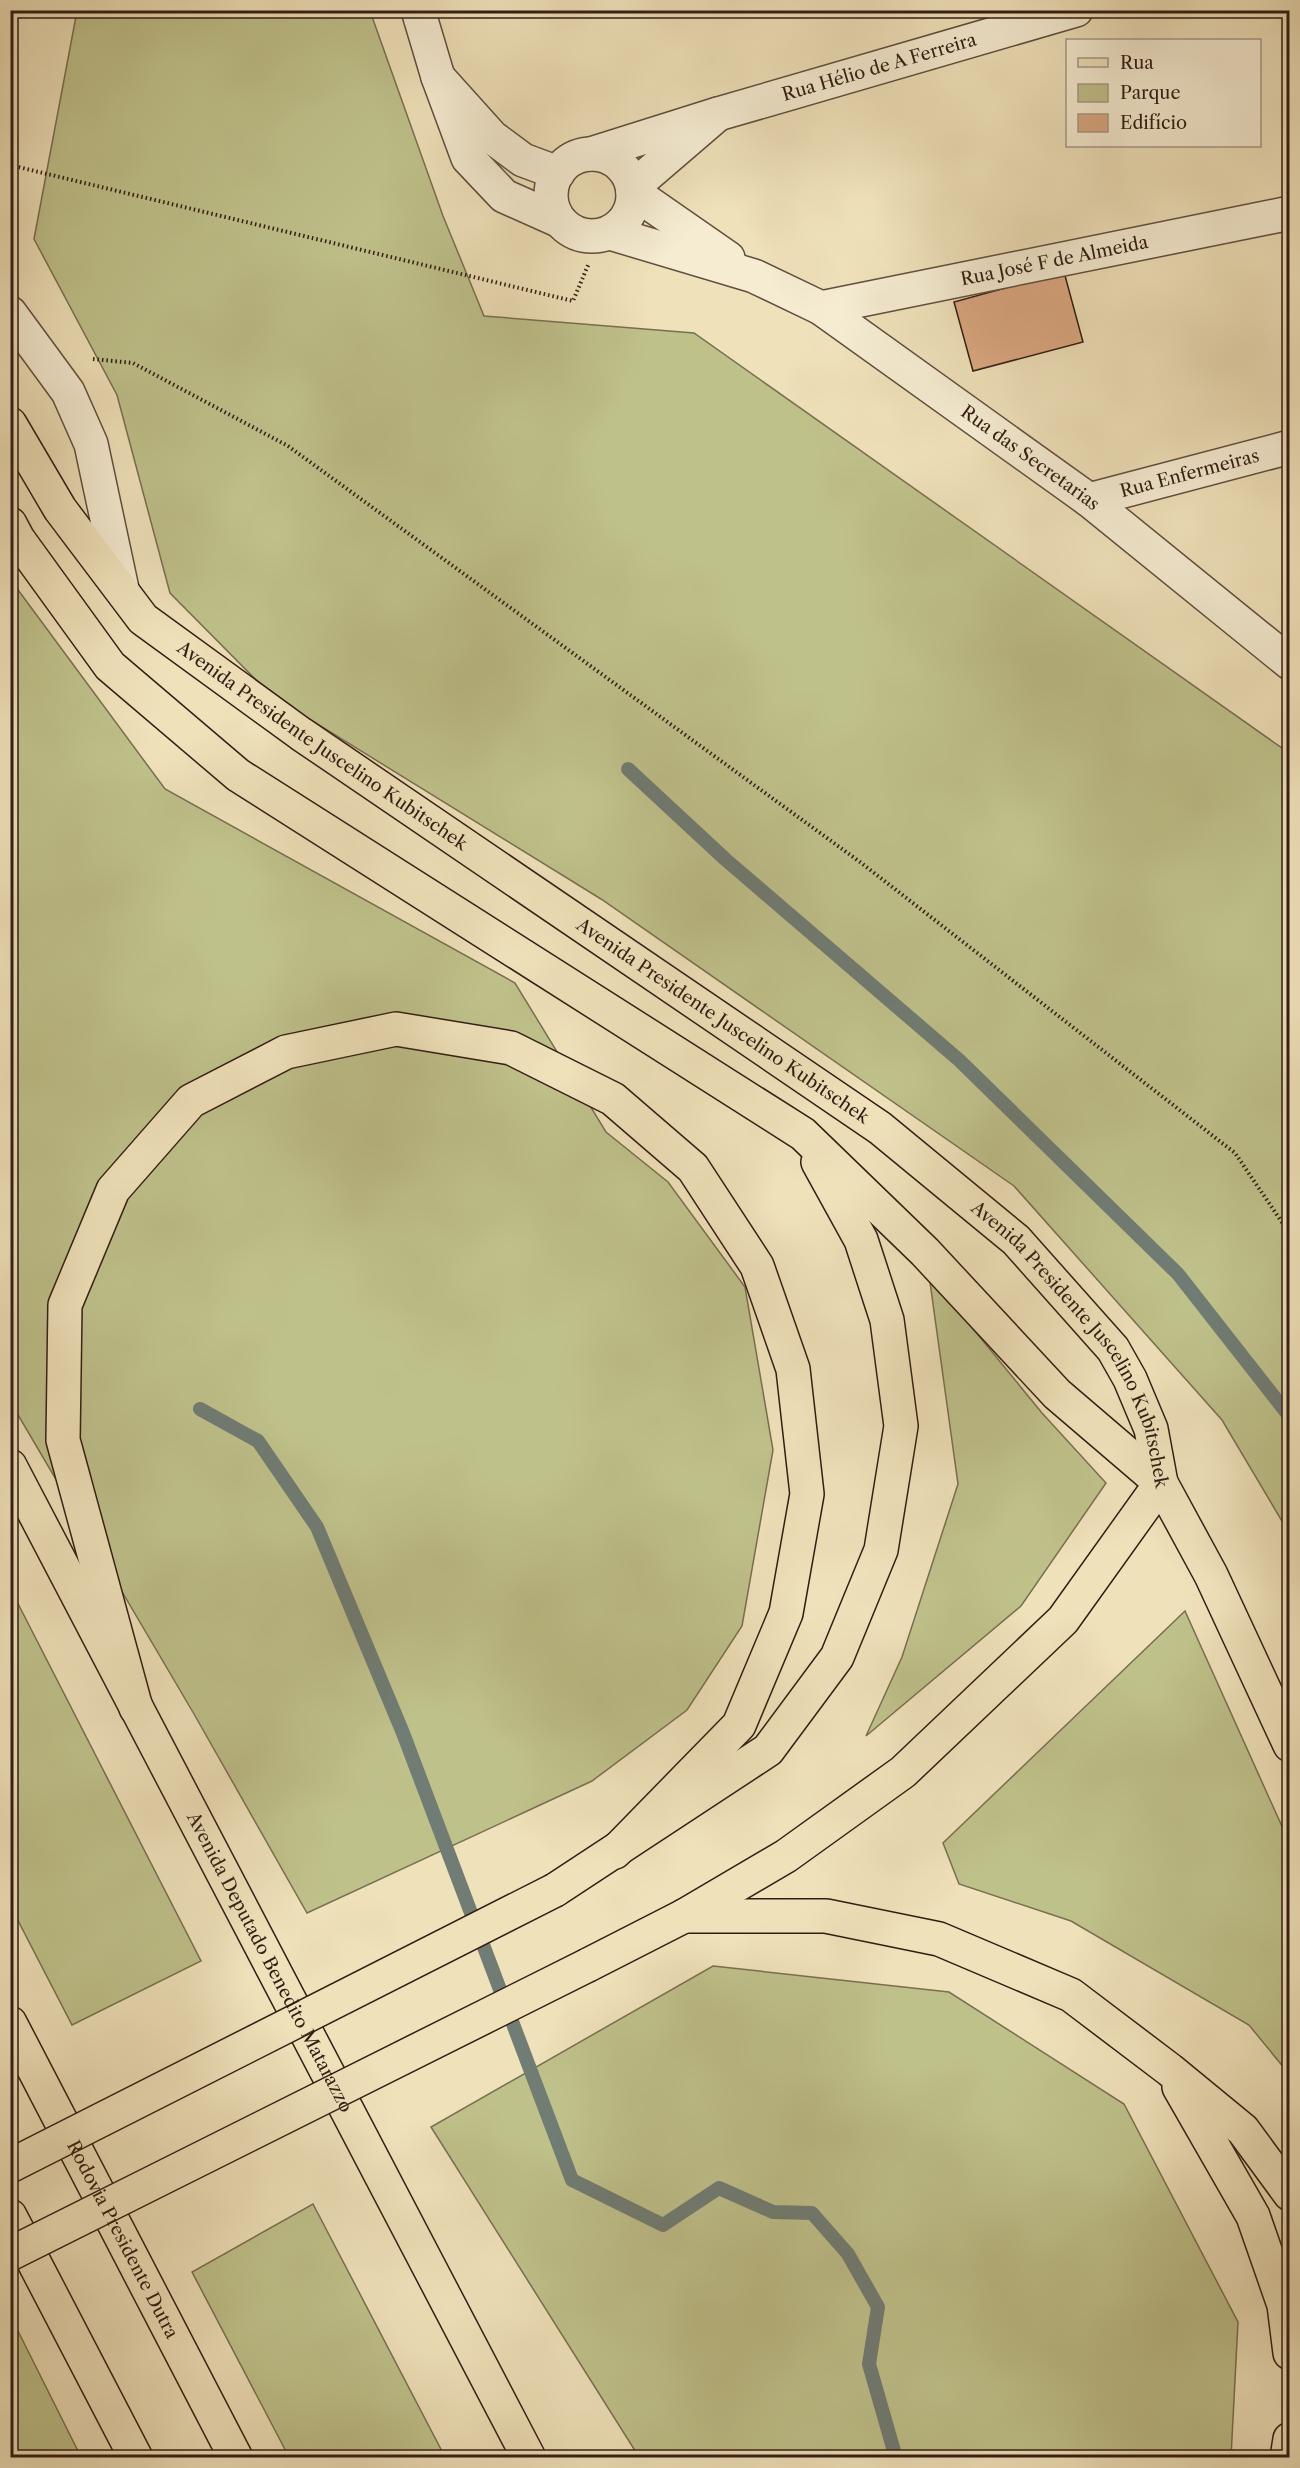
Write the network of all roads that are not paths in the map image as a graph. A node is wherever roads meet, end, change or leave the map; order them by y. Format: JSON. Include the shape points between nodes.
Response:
{"nodes":[{"id":1,"x":418,"y":10,"type":"edge"},
{"id":2,"x":1076,"y":10,"type":"edge"},
{"id":3,"x":438,"y":77,"type":"junction"},
{"id":4,"x":718,"y":114,"type":"junction"},
{"id":5,"x":591,"y":154,"type":"junction"},
{"id":6,"x":558,"y":173,"type":"junction"},
{"id":7,"x":633,"y":190,"type":"junction"},
{"id":8,"x":1290,"y":213,"type":"edge"},
{"id":9,"x":560,"y":221,"type":"junction"},
{"id":10,"x":603,"y":235,"type":"junction"},
{"id":11,"x":754,"y":276,"type":"junction"},
{"id":12,"x":821,"y":308,"type":"junction"},
{"id":13,"x":10,"y":313,"type":"edge"},
{"id":14,"x":10,"y":424,"type":"edge"},
{"id":15,"x":1290,"y":447,"type":"edge"},
{"id":16,"x":1089,"y":500,"type":"junction"},
{"id":17,"x":10,"y":524,"type":"edge"},
{"id":18,"x":122,"y":589,"type":"junction"},
{"id":19,"x":1290,"y":663,"type":"edge"},
{"id":20,"x":802,"y":1134,"type":"junction"},
{"id":21,"x":10,"y":1466,"type":"edge"},
{"id":22,"x":1161,"y":1483,"type":"junction"},
{"id":23,"x":136,"y":1708,"type":"junction"},
{"id":24,"x":1290,"y":1745,"type":"edge"},
{"id":25,"x":615,"y":1852,"type":"junction"},
{"id":26,"x":684,"y":1916,"type":"junction"},
{"id":27,"x":10,"y":2023,"type":"edge"},
{"id":28,"x":1170,"y":2070,"type":"junction"},
{"id":29,"x":10,"y":2166,"type":"edge"},
{"id":30,"x":1290,"y":2194,"type":"edge"},
{"id":31,"x":10,"y":2216,"type":"edge"},
{"id":32,"x":10,"y":2254,"type":"edge"},
{"id":33,"x":1290,"y":2353,"type":"edge"},
{"id":34,"x":1290,"y":2439,"type":"edge"},
{"id":35,"x":136,"y":2457,"type":"edge"},
{"id":36,"x":236,"y":2457,"type":"edge"},
{"id":37,"x":529,"y":2457,"type":"edge"},
{"id":38,"x":1287,"y":2457,"type":"edge"}],
"edges":[{"from":1,"to":3,"type":"street"},
{"from":2,"to":4,"type":"street","name":"Rua Hélio de A Ferreira"},
{"from":3,"to":6,"type":"street","via":[[492,137],[523,160]]},
{"from":3,"to":9,"type":"street","via":[[468,158],[504,196]]},
{"from":4,"to":5,"type":"street","name":"Rua Hélio de A Ferreira"},
{"from":4,"to":7,"type":"street","name":"Rua Hélio de A Ferreira"},
{"from":5,"to":6,"type":"street","via":[[578,156]]},
{"from":5,"to":7,"type":"street","via":[[622,166]]},
{"from":6,"to":9,"type":"street","via":[[551,197]]},
{"from":7,"to":10,"type":"street","via":[[629,214],[621,225]]},
{"from":7,"to":11,"type":"street","name":"Rua das Secretarias"},
{"from":8,"to":12,"type":"street","name":"Rua José F de Almeida"},
{"from":9,"to":10,"type":"street","via":[[583,236]]},
{"from":10,"to":11,"type":"street","name":"Rua das Secretarias"},
{"from":11,"to":12,"type":"street","name":"Rua das Secretarias"},
{"from":12,"to":16,"type":"street","name":"Rua das Secretarias"},
{"from":13,"to":18,"type":"street","via":[[68,392],[92,444]]},
{"from":14,"to":18,"type":"main road","name":"Avenida Presidente Juscelino Kubitschek","via":[[60,509]]},
{"from":15,"to":16,"type":"street","name":"Rua Enfermeiras"},
{"from":16,"to":19,"type":"street","name":"Rua das Secretarias"},
{"from":17,"to":20,"type":"main road","name":"Avenida Presidente Juscelino Kubitschek","via":[[110,666],[238,775]]},
{"from":18,"to":22,"type":"main road","name":"Avenida Presidente Juscelino Kubitschek","via":[[143,619],[291,728],[880,1128],[1016,1240],[1113,1348],[1152,1429]]},
{"from":20,"to":22,"type":"main road","name":"Avenida Presidente Juscelino Kubitschek","via":[[926,1252],[1057,1394]]},
{"from":20,"to":25,"type":"main road","via":[[861,1240],[887,1320],[901,1426],[881,1550],[837,1657],[768,1750]]},
{"from":21,"to":23,"type":"main road","name":"Avenida Deputado Benedito Matarazzo"},
{"from":22,"to":24,"type":"main road","via":[[1211,1575]]},
{"from":22,"to":26,"type":"main road","via":[[1063,1620],[903,1772],[786,1856]]},
{"from":23,"to":25,"type":"main road","via":[[63,1440],[65,1305],[113,1191],[191,1101],[286,1052],[396,1029],[511,1048],[613,1099],[693,1168],[758,1266],[794,1369],[807,1494],[786,1613],[739,1725]]},
{"from":23,"to":37,"type":"main road","name":"Avenida Deputado Benedito Matarazzo"},
{"from":25,"to":29,"type":"main road","bridge":true,"via":[[555,1890]]},
{"from":26,"to":28,"type":"main road","via":[[826,1916],[939,1940],[1071,1995]]},
{"from":26,"to":32,"type":"main road","bridge":true},
{"from":27,"to":36,"type":"main road","name":"Rodovia Presidente Dutra"},
{"from":28,"to":30,"type":"main road","via":[[1244,2130]]},
{"from":28,"to":33,"type":"main road","via":[[1253,2216],[1284,2304]]},
{"from":31,"to":35,"type":"main road"},
{"from":34,"to":38,"type":"main road"}]}
